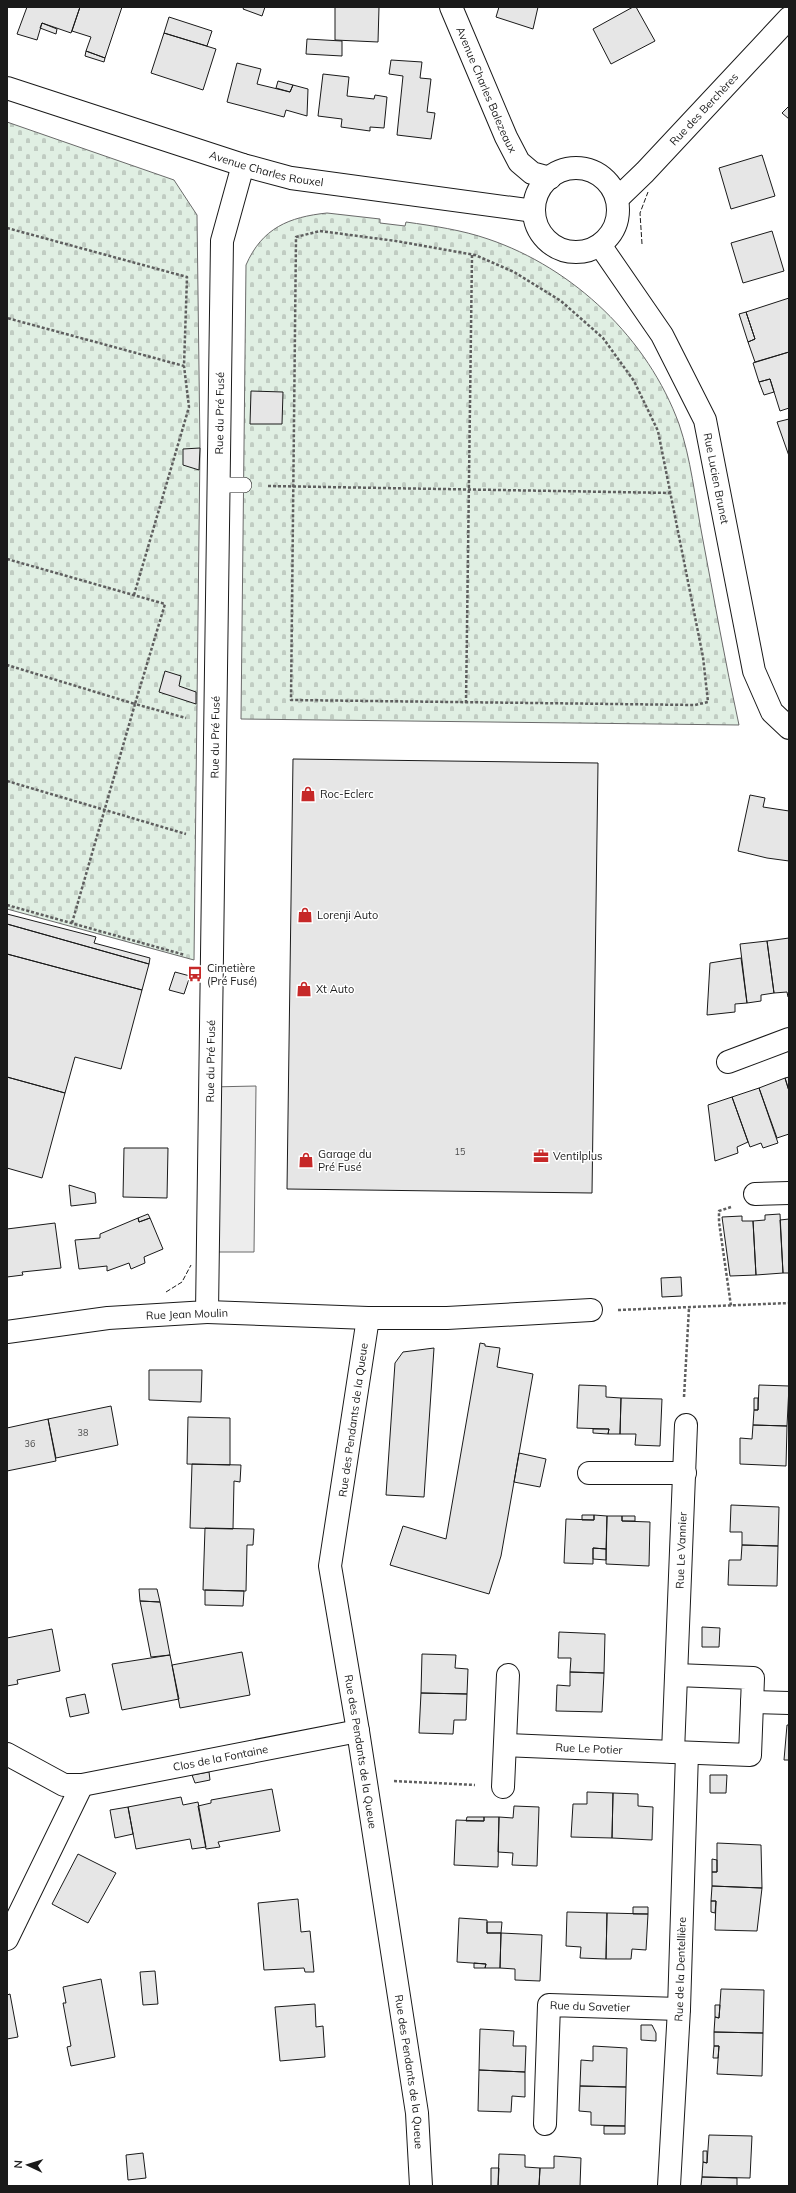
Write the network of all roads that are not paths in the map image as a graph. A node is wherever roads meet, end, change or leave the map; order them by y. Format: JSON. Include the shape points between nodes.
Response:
{"nodes":[{"id":1,"x":451,"y":7,"type":"edge"},
{"id":2,"x":789,"y":18,"type":"edge"},
{"id":3,"x":7,"y":88,"type":"edge"},
{"id":4,"x":243,"y":164,"type":"junction"},
{"id":5,"x":550,"y":178,"type":"junction"},
{"id":6,"x":617,"y":199,"type":"junction"},
{"id":7,"x":534,"y":211,"type":"junction"},
{"id":8,"x":600,"y":245,"type":"junction"},
{"id":9,"x":218,"y":485,"type":"junction"},
{"id":10,"x":244,"y":485,"type":"road end"},
{"id":11,"x":789,"y":728,"type":"edge"},
{"id":12,"x":789,"y":1039,"type":"edge"},
{"id":13,"x":728,"y":1062,"type":"dead end"},
{"id":14,"x":789,"y":1193,"type":"edge"},
{"id":15,"x":755,"y":1194,"type":"road end"},
{"id":16,"x":591,"y":1310,"type":"road end"},
{"id":17,"x":207,"y":1312,"type":"junction"},
{"id":18,"x":368,"y":1318,"type":"junction"},
{"id":19,"x":7,"y":1332,"type":"edge"},
{"id":20,"x":686,"y":1425,"type":"road end"},
{"id":21,"x":589,"y":1473,"type":"dead end"},
{"id":22,"x":685,"y":1473,"type":"junction"},
{"id":23,"x":508,"y":1675,"type":"dead end"},
{"id":24,"x":676,"y":1675,"type":"junction"},
{"id":25,"x":752,"y":1702,"type":"junction"},
{"id":26,"x":789,"y":1703,"type":"edge"},
{"id":27,"x":358,"y":1731,"type":"junction"},
{"id":28,"x":505,"y":1745,"type":"junction"},
{"id":29,"x":680,"y":1753,"type":"junction"},
{"id":30,"x":7,"y":1754,"type":"edge"},
{"id":31,"x":82,"y":1785,"type":"junction"},
{"id":32,"x":503,"y":1787,"type":"road end"},
{"id":33,"x":7,"y":1939,"type":"edge"},
{"id":34,"x":679,"y":2009,"type":"junction"},
{"id":35,"x":545,"y":2124,"type":"dead end"},
{"id":36,"x":421,"y":2186,"type":"edge"},
{"id":37,"x":670,"y":2186,"type":"edge"}],
"edges":[{"from":1,"to":5,"type":"street","name":"Avenue Charles Balezeaux","via":[[519,162],[532,173]]},
{"from":2,"to":6,"type":"street","name":"Rue des Berchères","via":[[651,167]]},
{"from":3,"to":4,"type":"street","name":"Avenue Charles Rouxel"},
{"from":4,"to":7,"type":"street","name":"Avenue Charles Rouxel","via":[[291,178],[333,185]]},
{"from":4,"to":9,"type":"street","name":"Rue du Pré Fusé","via":[[222,241]]},
{"from":5,"to":6,"type":"street","via":[[562,171],[575,168],[589,170],[601,176],[612,187]]},
{"from":5,"to":7,"type":"street","via":[[541,188]]},
{"from":6,"to":8,"type":"street","via":[[616,225],[610,237]]},
{"from":7,"to":8,"type":"street","via":[[536,224],[551,244],[576,253]]},
{"from":8,"to":11,"type":"street","name":"Rue Lucien Brunet","via":[[662,335],[705,420],[754,672],[772,712]]},
{"from":9,"to":10,"type":"lane"},
{"from":9,"to":17,"type":"street","name":"Rue du Pré Fusé"},
{"from":12,"to":13,"type":"street"},
{"from":14,"to":15,"type":"street"},
{"from":16,"to":18,"type":"street","name":"Rue Jean Moulin","via":[[447,1318]]},
{"from":17,"to":18,"type":"street","name":"Rue Jean Moulin"},
{"from":17,"to":19,"type":"street","name":"Rue Jean Moulin","via":[[108,1318]]},
{"from":18,"to":27,"type":"street","name":"Rue des Pendants de la Queue","via":[[330,1566]]},
{"from":20,"to":22,"type":"street","name":"Rue Le Vannier"},
{"from":21,"to":22,"type":"street"},
{"from":22,"to":24,"type":"street","name":"Rue Le Vannier"},
{"from":23,"to":28,"type":"street"},
{"from":24,"to":25,"type":"street","via":[[753,1678]]},
{"from":24,"to":29,"type":"street","name":"Rue Le Vannier"},
{"from":25,"to":26,"type":"street"},
{"from":25,"to":29,"type":"street","name":"Rue Le Potier","via":[[750,1756]]},
{"from":27,"to":31,"type":"street","name":"Clos de la Fontaine"},
{"from":27,"to":36,"type":"street","name":"Rue des Pendants de la Queue","via":[[418,2114]]},
{"from":28,"to":29,"type":"street","name":"Rue Le Potier"},
{"from":28,"to":32,"type":"street"},
{"from":29,"to":34,"type":"street","name":"Rue de la Dentellière"},
{"from":30,"to":31,"type":"street","name":"Clos de la Fontaine","via":[[64,1785]]},
{"from":31,"to":33,"type":"street"},
{"from":34,"to":35,"type":"street","name":"Rue du Savetier","via":[[549,2005]]},
{"from":34,"to":37,"type":"street","name":"Rue de la Dentellière"}]}
